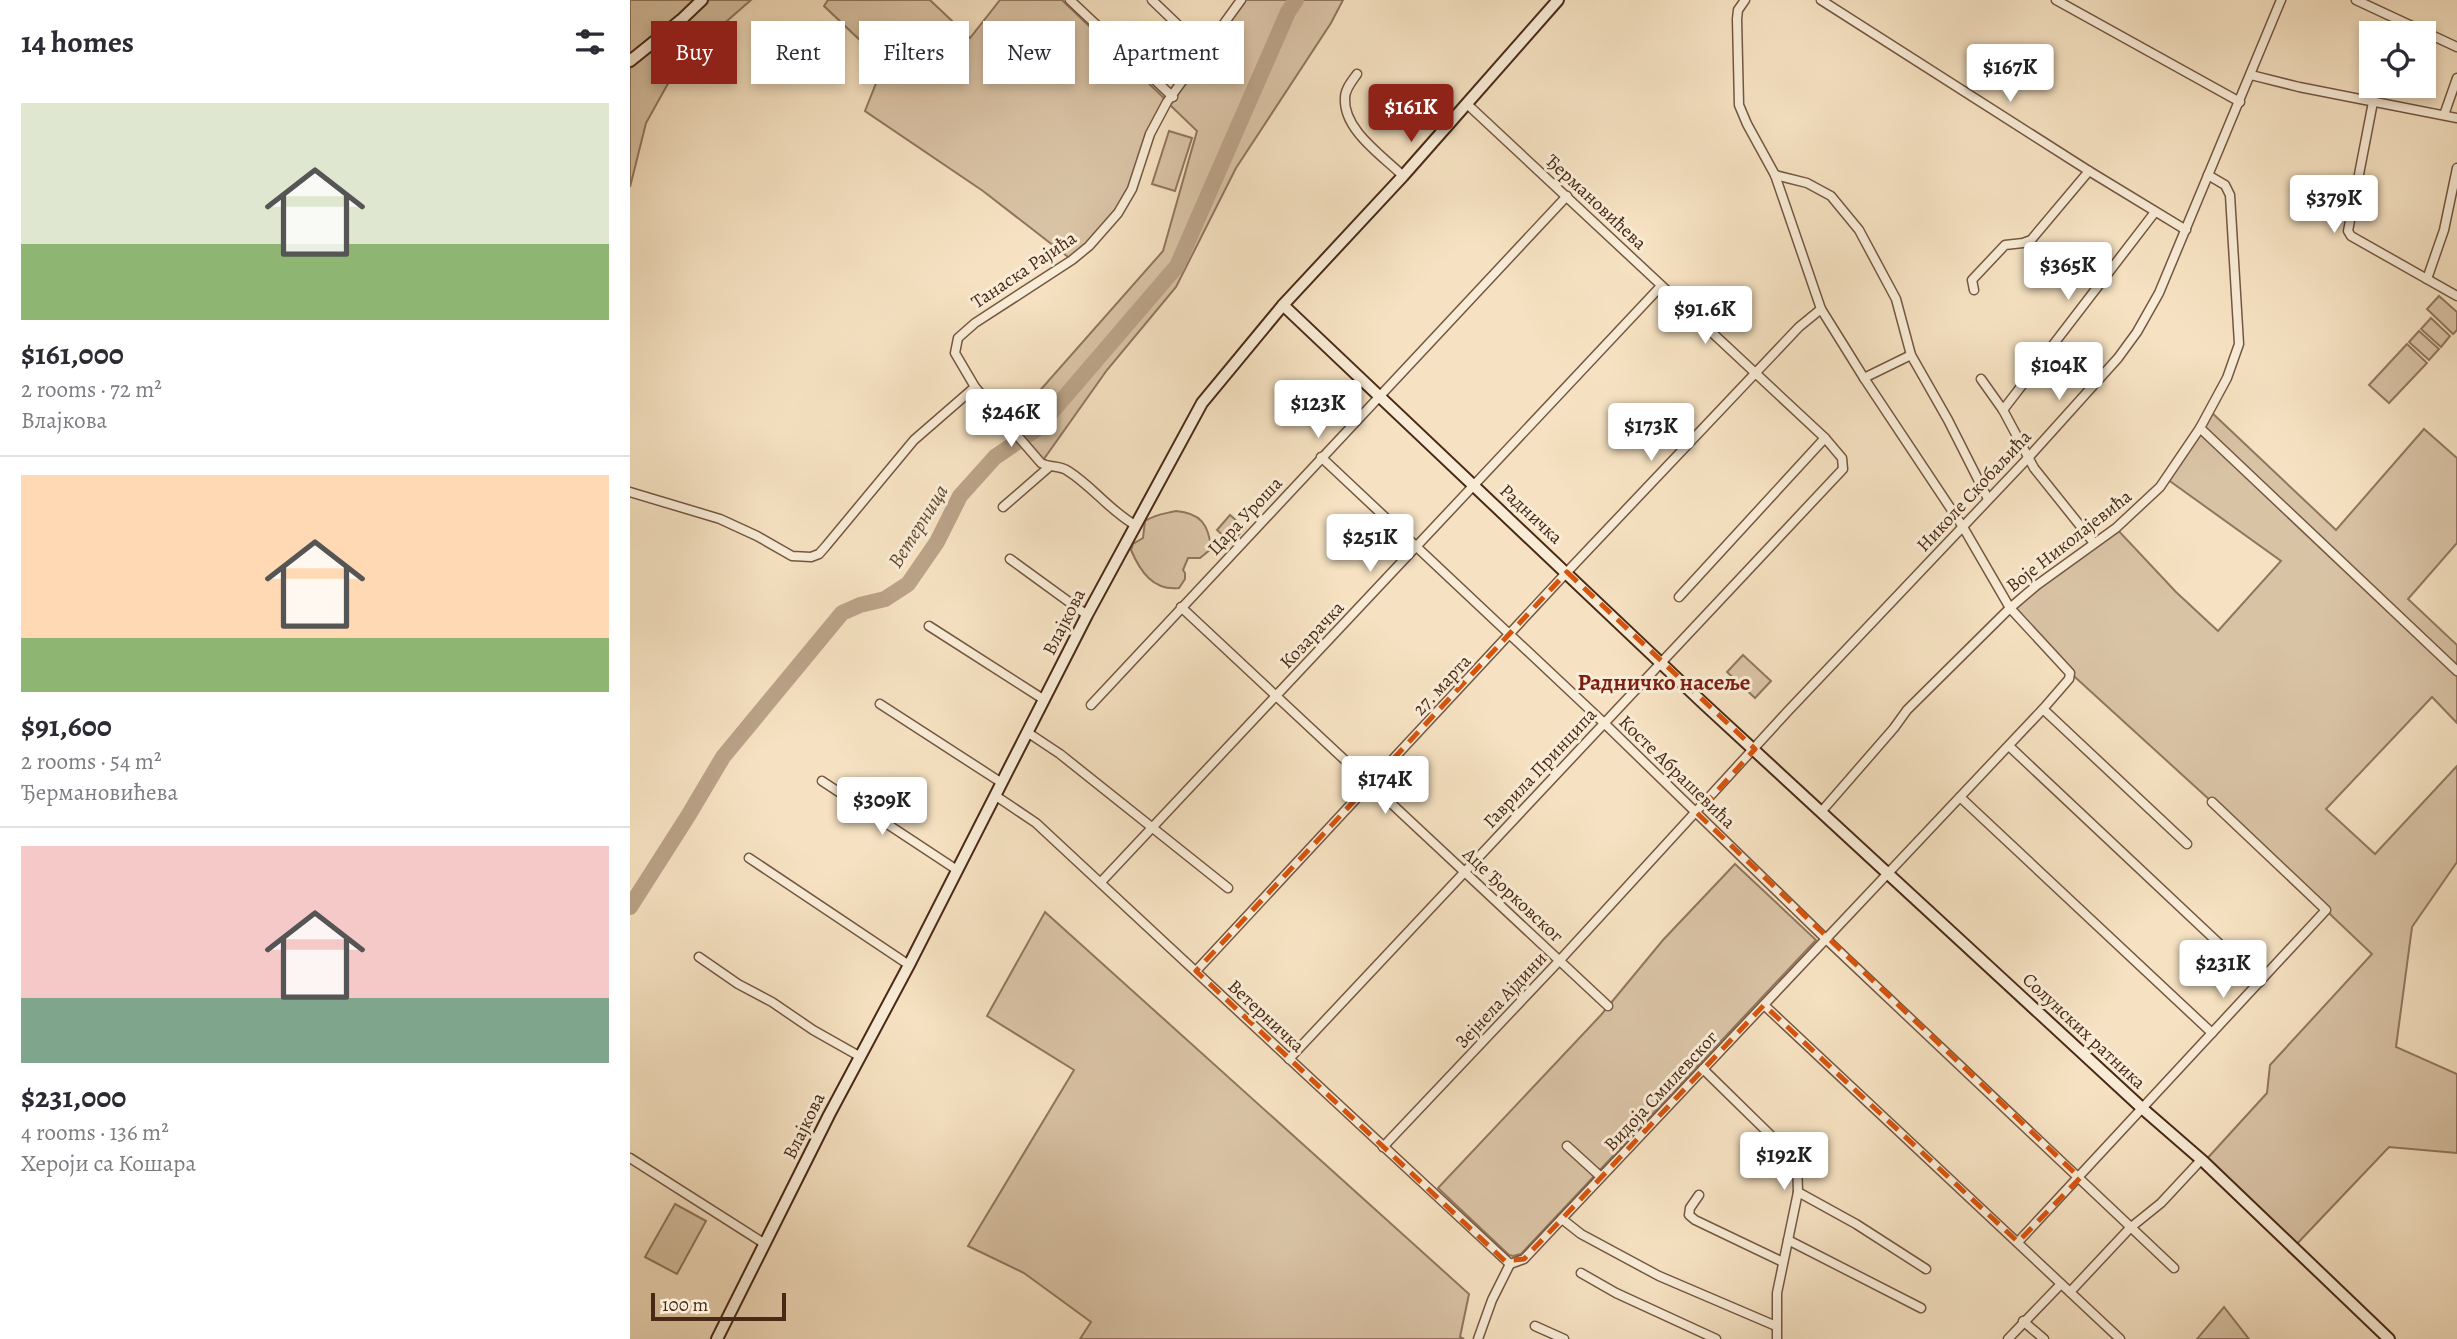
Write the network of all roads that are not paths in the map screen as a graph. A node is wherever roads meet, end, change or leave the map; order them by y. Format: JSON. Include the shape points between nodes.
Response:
{"nodes":[{"id":1,"x":702,"y":0,"type":"edge"},
{"id":2,"x":1070,"y":0,"type":"edge"},
{"id":3,"x":1152,"y":0,"type":"edge"},
{"id":4,"x":1558,"y":0,"type":"edge"},
{"id":5,"x":1745,"y":0,"type":"edge"},
{"id":6,"x":1821,"y":0,"type":"edge"},
{"id":7,"x":2056,"y":0,"type":"edge"},
{"id":8,"x":2281,"y":0,"type":"edge"},
{"id":9,"x":2356,"y":0,"type":"edge"},
{"id":10,"x":1236,"y":2,"type":"edge"},
{"id":11,"x":1174,"y":21,"type":"edge"},
{"id":12,"x":1223,"y":21,"type":"edge"},
{"id":13,"x":2457,"y":47,"type":"edge"},
{"id":14,"x":630,"y":61,"type":"edge"},
{"id":15,"x":1357,"y":74,"type":"dead end"},
{"id":16,"x":2251,"y":75,"type":"junction"},
{"id":17,"x":2457,"y":78,"type":"edge"},
{"id":18,"x":1181,"y":84,"type":"edge"},
{"id":19,"x":1172,"y":97,"type":"junction"},
{"id":20,"x":2240,"y":102,"type":"junction"},
{"id":21,"x":2373,"y":102,"type":"junction"},
{"id":22,"x":1467,"y":104,"type":"junction"},
{"id":23,"x":2444,"y":115,"type":"junction"},
{"id":24,"x":2457,"y":118,"type":"edge"},
{"id":25,"x":2457,"y":168,"type":"edge"},
{"id":26,"x":2089,"y":171,"type":"junction"},
{"id":27,"x":1775,"y":174,"type":"junction"},
{"id":28,"x":2208,"y":175,"type":"junction"},
{"id":29,"x":1402,"y":176,"type":"junction"},
{"id":30,"x":1567,"y":196,"type":"junction"},
{"id":31,"x":2155,"y":212,"type":"junction"},
{"id":32,"x":2186,"y":229,"type":"junction"},
{"id":33,"x":2427,"y":279,"type":"junction"},
{"id":34,"x":1661,"y":286,"type":"junction"},
{"id":35,"x":1974,"y":290,"type":"dead end"},
{"id":36,"x":2457,"y":296,"type":"edge"},
{"id":37,"x":1283,"y":305,"type":"junction"},
{"id":38,"x":1821,"y":309,"type":"junction"},
{"id":39,"x":1911,"y":355,"type":"junction"},
{"id":40,"x":1756,"y":374,"type":"junction"},
{"id":41,"x":1864,"y":378,"type":"junction"},
{"id":42,"x":1981,"y":379,"type":"dead end"},
{"id":43,"x":975,"y":387,"type":"junction"},
{"id":44,"x":1379,"y":395,"type":"junction"},
{"id":45,"x":2003,"y":410,"type":"junction"},
{"id":46,"x":2200,"y":428,"type":"junction"},
{"id":47,"x":1825,"y":438,"type":"junction"},
{"id":48,"x":1321,"y":457,"type":"junction"},
{"id":49,"x":2028,"y":458,"type":"junction"},
{"id":50,"x":1045,"y":465,"type":"junction"},
{"id":51,"x":1843,"y":469,"type":"joint"},
{"id":52,"x":1475,"y":484,"type":"junction"},
{"id":53,"x":630,"y":492,"type":"edge"},
{"id":54,"x":1988,"y":499,"type":"junction"},
{"id":55,"x":1003,"y":507,"type":"dead end"},
{"id":56,"x":1135,"y":525,"type":"junction"},
{"id":57,"x":1963,"y":527,"type":"junction"},
{"id":58,"x":2094,"y":542,"type":"junction"},
{"id":59,"x":1416,"y":546,"type":"junction"},
{"id":60,"x":1010,"y":559,"type":"dead end"},
{"id":61,"x":1567,"y":572,"type":"junction"},
{"id":62,"x":1679,"y":597,"type":"dead end"},
{"id":63,"x":1181,"y":607,"type":"junction"},
{"id":64,"x":2010,"y":608,"type":"junction"},
{"id":65,"x":1087,"y":614,"type":"junction"},
{"id":66,"x":929,"y":626,"type":"dead end"},
{"id":67,"x":1509,"y":636,"type":"junction"},
{"id":68,"x":1662,"y":662,"type":"junction"},
{"id":69,"x":2457,"y":671,"type":"edge"},
{"id":70,"x":1277,"y":696,"type":"junction"},
{"id":71,"x":1043,"y":699,"type":"junction"},
{"id":72,"x":880,"y":704,"type":"dead end"},
{"id":73,"x":1091,"y":705,"type":"dead end"},
{"id":74,"x":2043,"y":709,"type":"junction"},
{"id":75,"x":1604,"y":723,"type":"junction"},
{"id":76,"x":1027,"y":732,"type":"junction"},
{"id":77,"x":2009,"y":746,"type":"junction"},
{"id":78,"x":1755,"y":750,"type":"junction"},
{"id":79,"x":822,"y":781,"type":"dead end"},
{"id":80,"x":1002,"y":783,"type":"junction"},
{"id":81,"x":1372,"y":784,"type":"junction"},
{"id":82,"x":996,"y":796,"type":"junction"},
{"id":83,"x":1960,"y":797,"type":"junction"},
{"id":84,"x":2212,"y":802,"type":"dead end"},
{"id":85,"x":1821,"y":812,"type":"junction"},
{"id":86,"x":1697,"y":813,"type":"junction"},
{"id":87,"x":1152,"y":828,"type":"junction"},
{"id":88,"x":2187,"y":844,"type":"dead end"},
{"id":89,"x":749,"y":858,"type":"dead end"},
{"id":90,"x":957,"y":870,"type":"junction"},
{"id":91,"x":1465,"y":871,"type":"junction"},
{"id":92,"x":1887,"y":874,"type":"junction"},
{"id":93,"x":1101,"y":882,"type":"junction"},
{"id":94,"x":1228,"y":888,"type":"dead end"},
{"id":95,"x":1826,"y":939,"type":"junction"},
{"id":96,"x":699,"y":957,"type":"dead end"},
{"id":97,"x":1560,"y":960,"type":"junction"},
{"id":98,"x":909,"y":965,"type":"junction"},
{"id":99,"x":1196,"y":971,"type":"junction"},
{"id":100,"x":2260,"y":982,"type":"junction"},
{"id":101,"x":1764,"y":1005,"type":"junction"},
{"id":102,"x":1608,"y":1006,"type":"dead end"},
{"id":103,"x":2212,"y":1033,"type":"junction"},
{"id":104,"x":859,"y":1056,"type":"junction"},
{"id":105,"x":1289,"y":1059,"type":"junction"},
{"id":106,"x":1703,"y":1069,"type":"junction"},
{"id":107,"x":2143,"y":1109,"type":"junction"},
{"id":108,"x":1567,"y":1146,"type":"dead end"},
{"id":109,"x":1383,"y":1147,"type":"junction"},
{"id":110,"x":630,"y":1158,"type":"edge"},
{"id":111,"x":2201,"y":1160,"type":"junction"},
{"id":112,"x":1601,"y":1177,"type":"junction"},
{"id":113,"x":2080,"y":1178,"type":"junction"},
{"id":114,"x":1798,"y":1192,"type":"junction"},
{"id":115,"x":1699,"y":1195,"type":"dead end"},
{"id":116,"x":1562,"y":1219,"type":"junction"},
{"id":117,"x":2130,"y":1228,"type":"junction"},
{"id":118,"x":1788,"y":1240,"type":"junction"},
{"id":119,"x":2018,"y":1242,"type":"junction"},
{"id":120,"x":765,"y":1244,"type":"junction"},
{"id":121,"x":1783,"y":1262,"type":"junction"},
{"id":122,"x":1510,"y":1264,"type":"junction"},
{"id":123,"x":2174,"y":1268,"type":"dead end"},
{"id":124,"x":1926,"y":1269,"type":"dead end"},
{"id":125,"x":1581,"y":1273,"type":"dead end"},
{"id":126,"x":2061,"y":1283,"type":"junction"},
{"id":127,"x":2070,"y":1292,"type":"junction"},
{"id":128,"x":1921,"y":1308,"type":"dead end"},
{"id":129,"x":2023,"y":1321,"type":"junction"},
{"id":130,"x":1535,"y":1326,"type":"dead end"},
{"id":131,"x":1776,"y":1326,"type":"junction"},
{"id":132,"x":717,"y":1339,"type":"edge"},
{"id":133,"x":1478,"y":1339,"type":"edge"},
{"id":134,"x":1564,"y":1339,"type":"edge"},
{"id":135,"x":1716,"y":1339,"type":"edge"},
{"id":136,"x":1777,"y":1339,"type":"edge"},
{"id":137,"x":2008,"y":1339,"type":"edge"},
{"id":138,"x":2044,"y":1339,"type":"edge"},
{"id":139,"x":2120,"y":1339,"type":"edge"},
{"id":140,"x":2389,"y":1339,"type":"edge"}],
"edges":[{"from":1,"to":14,"type":"main road"},
{"from":2,"to":19,"type":"street"},
{"from":3,"to":11,"type":"street"},
{"from":4,"to":22,"type":"main road","name":"Влајкова"},
{"from":5,"to":27,"type":"street","via":[[1737,19],[1739,105]]},
{"from":6,"to":26,"type":"street"},
{"from":7,"to":20,"type":"street"},
{"from":8,"to":16,"type":"street","name":"Николе Скобаљића"},
{"from":9,"to":13,"type":"street"},
{"from":10,"to":12,"type":"street","name":"Танаска Рајића"},
{"from":15,"to":29,"type":"street","via":[[1345,97],[1349,118]]},
{"from":16,"to":20,"type":"street","name":"Николе Скобаљића"},
{"from":16,"to":21,"type":"street"},
{"from":17,"to":23,"type":"street"},
{"from":18,"to":19,"type":"street","name":"Танаска Рајића"},
{"from":19,"to":43,"type":"street","name":"Танаска Рајића","via":[[1150,134],[1127,200],[1108,225],[1072,260],[958,338],[955,353]]},
{"from":20,"to":28,"type":"street","name":"Николе Скобаљића"},
{"from":21,"to":23,"type":"street"},
{"from":21,"to":33,"type":"street","via":[[2348,231]]},
{"from":22,"to":29,"type":"main road","name":"Влајкова"},
{"from":22,"to":30,"type":"street","name":"Ђермановићева"},
{"from":23,"to":24,"type":"street"},
{"from":25,"to":33,"type":"street","via":[[2444,230]]},
{"from":26,"to":31,"type":"street"},
{"from":26,"to":35,"type":"street","via":[[2031,240],[2005,245],[1986,263],[1972,280]]},
{"from":27,"to":38,"type":"street"},
{"from":27,"to":39,"type":"street","via":[[1820,189],[1859,230],[1896,299]]},
{"from":28,"to":32,"type":"street","name":"Николе Скобаљића"},
{"from":28,"to":46,"type":"street","name":"Воје Николајевића","via":[[2230,195],[2239,344]]},
{"from":29,"to":37,"type":"main road","name":"Влајкова"},
{"from":30,"to":34,"type":"street","name":"Ђермановићева"},
{"from":30,"to":44,"type":"street","name":"Цара Уроша"},
{"from":31,"to":32,"type":"street"},
{"from":31,"to":45,"type":"street"},
{"from":32,"to":49,"type":"street","name":"Николе Скобаљића","via":[[2137,332]]},
{"from":33,"to":36,"type":"street"},
{"from":34,"to":40,"type":"street","name":"Ђермановићева"},
{"from":34,"to":52,"type":"street","name":"Козарачка"},
{"from":37,"to":44,"type":"main road","name":"Радничка"},
{"from":37,"to":56,"type":"main road","name":"Влајкова","via":[[1202,403]]},
{"from":38,"to":40,"type":"street","name":"27. марта"},
{"from":38,"to":41,"type":"street"},
{"from":39,"to":41,"type":"street"},
{"from":39,"to":54,"type":"street"},
{"from":40,"to":47,"type":"street","name":"Ђермановићева"},
{"from":40,"to":61,"type":"street","name":"27. марта"},
{"from":41,"to":57,"type":"street"},
{"from":42,"to":45,"type":"street"},
{"from":43,"to":50,"type":"street","name":"Танаска Рајића"},
{"from":43,"to":53,"type":"street","via":[[914,440],[826,546],[811,557],[792,556],[720,519]]},
{"from":44,"to":48,"type":"street","name":"Цара Уроша"},
{"from":44,"to":52,"type":"main road","name":"Радничка"},
{"from":45,"to":49,"type":"street"},
{"from":46,"to":58,"type":"street","name":"Воје Николајевића","via":[[2160,487]]},
{"from":46,"to":69,"type":"street"},
{"from":47,"to":51,"type":"street","name":"Ђермановићева","via":[[1842,458]]},
{"from":47,"to":62,"type":"street"},
{"from":48,"to":59,"type":"street","name":"Косте Абрашевића"},
{"from":48,"to":63,"type":"street","name":"Цара Уроша"},
{"from":49,"to":54,"type":"street","name":"Николе Скобаљића"},
{"from":49,"to":58,"type":"street"},
{"from":50,"to":55,"type":"street"},
{"from":50,"to":56,"type":"street","via":[[1066,469]]},
{"from":51,"to":68,"type":"street","name":"Гаврила Принципа"},
{"from":52,"to":59,"type":"street","name":"Козарачка"},
{"from":52,"to":61,"type":"main road","name":"Радничка"},
{"from":54,"to":57,"type":"street","name":"Николе Скобаљића"},
{"from":56,"to":65,"type":"main road","name":"Влајкова"},
{"from":57,"to":64,"type":"street"},
{"from":57,"to":78,"type":"street","name":"Николе Скобаљића"},
{"from":58,"to":64,"type":"street","name":"Воје Николајевића"},
{"from":59,"to":67,"type":"street","name":"Косте Абрашевића"},
{"from":59,"to":70,"type":"street","name":"Козарачка"},
{"from":60,"to":65,"type":"street"},
{"from":61,"to":67,"type":"street","name":"27. марта"},
{"from":61,"to":68,"type":"main road","name":"Радничка"},
{"from":63,"to":70,"type":"street","name":"Аце Ђорковског"},
{"from":63,"to":73,"type":"street","name":"Цара Уроша"},
{"from":64,"to":74,"type":"street","name":"Видоја Смилевског","via":[[2070,673]]},
{"from":64,"to":85,"type":"street","name":"Воје Николајевића","via":[[1907,710]]},
{"from":65,"to":71,"type":"main road","name":"Влајкова"},
{"from":66,"to":71,"type":"street"},
{"from":67,"to":75,"type":"street","name":"Косте Абрашевића"},
{"from":67,"to":81,"type":"street","name":"27. марта"},
{"from":68,"to":75,"type":"street","name":"Гаврила Принципа"},
{"from":68,"to":78,"type":"main road","name":"Радничка"},
{"from":70,"to":81,"type":"street","name":"Аце Ђорковског"},
{"from":70,"to":87,"type":"street","name":"Козарачка"},
{"from":71,"to":76,"type":"main road","name":"Влајкова"},
{"from":72,"to":80,"type":"street"},
{"from":74,"to":77,"type":"street","name":"Видоја Смилевског"},
{"from":74,"to":88,"type":"street"},
{"from":75,"to":86,"type":"street","name":"Косте Абрашевића"},
{"from":75,"to":91,"type":"street","name":"Гаврила Принципа"},
{"from":76,"to":80,"type":"main road","name":"Влајкова"},
{"from":76,"to":87,"type":"street"},
{"from":77,"to":83,"type":"street","name":"Видоја Смилевског"},
{"from":77,"to":100,"type":"street"},
{"from":78,"to":85,"type":"main road","name":"Солунских ратника"},
{"from":78,"to":86,"type":"street","name":"Зејнела Ајдини"},
{"from":79,"to":90,"type":"street"},
{"from":80,"to":82,"type":"main road","name":"Влајкова"},
{"from":81,"to":91,"type":"street","name":"Аце Ђорковског"},
{"from":81,"to":99,"type":"street","name":"27. марта"},
{"from":82,"to":90,"type":"main road","name":"Влајкова"},
{"from":82,"to":93,"type":"street","name":"Ветерничка","via":[[1036,823]]},
{"from":83,"to":92,"type":"street","name":"Видоја Смилевског"},
{"from":83,"to":103,"type":"street"},
{"from":84,"to":100,"type":"street","via":[[2326,910]]},
{"from":85,"to":92,"type":"main road","name":"Солунских ратника"},
{"from":86,"to":95,"type":"street","name":"Косте Абрашевића"},
{"from":86,"to":97,"type":"street","name":"Зејнела Ајдини"},
{"from":87,"to":93,"type":"street","name":"Козарачка"},
{"from":87,"to":94,"type":"street"},
{"from":89,"to":98,"type":"street"},
{"from":90,"to":98,"type":"main road","name":"Влајкова"},
{"from":91,"to":97,"type":"street","name":"Аце Ђорковског"},
{"from":91,"to":105,"type":"street","name":"Гаврила Принципа"},
{"from":92,"to":95,"type":"street","name":"Видоја Смилевског"},
{"from":92,"to":107,"type":"main road","name":"Солунских ратника"},
{"from":93,"to":99,"type":"street","name":"Ветерничка"},
{"from":95,"to":101,"type":"street","name":"Видоја Смилевског"},
{"from":95,"to":113,"type":"street","name":"Косте Абрашевића"},
{"from":96,"to":104,"type":"street"},
{"from":97,"to":102,"type":"street","name":"Аце Ђорковског"},
{"from":97,"to":109,"type":"street","name":"Зејнела Ајдини"},
{"from":98,"to":104,"type":"main road","name":"Влајкова"},
{"from":99,"to":105,"type":"street","name":"Ветерничка"},
{"from":100,"to":103,"type":"street"},
{"from":101,"to":106,"type":"street","name":"Видоја Смилевског"},
{"from":101,"to":119,"type":"street"},
{"from":103,"to":107,"type":"street"},
{"from":104,"to":120,"type":"main road","name":"Влајкова"},
{"from":105,"to":109,"type":"street","name":"Ветерничка"},
{"from":106,"to":112,"type":"street","name":"Видоја Смилевског"},
{"from":106,"to":114,"type":"street","via":[[1797,1161]]},
{"from":107,"to":111,"type":"main road","name":"Солунских ратника"},
{"from":107,"to":113,"type":"street"},
{"from":108,"to":112,"type":"street"},
{"from":109,"to":122,"type":"street","name":"Ветерничка"},
{"from":110,"to":120,"type":"street"},
{"from":111,"to":117,"type":"street"},
{"from":111,"to":140,"type":"main road","name":"Солунских ратника"},
{"from":112,"to":116,"type":"street","name":"Видоја Смилевског"},
{"from":113,"to":117,"type":"street","name":"Косте Абрашевића"},
{"from":113,"to":119,"type":"street"},
{"from":114,"to":118,"type":"street"},
{"from":114,"to":124,"type":"street"},
{"from":115,"to":121,"type":"street","via":[[1690,1208],[1689,1215],[1695,1220]]},
{"from":116,"to":122,"type":"street","name":"Видоја Смилевског","via":[[1524,1259]]},
{"from":116,"to":131,"type":"street","via":[[1659,1276]]},
{"from":117,"to":123,"type":"street","name":"Косте Абрашевића"},
{"from":117,"to":127,"type":"street"},
{"from":118,"to":121,"type":"street"},
{"from":118,"to":128,"type":"street"},
{"from":119,"to":126,"type":"street"},
{"from":120,"to":132,"type":"main road","name":"Влајкова"},
{"from":121,"to":131,"type":"street"},
{"from":122,"to":133,"type":"street","name":"Видоја Смилевског"},
{"from":125,"to":135,"type":"street"},
{"from":126,"to":127,"type":"street"},
{"from":126,"to":129,"type":"street"},
{"from":127,"to":139,"type":"street"},
{"from":129,"to":137,"type":"street"},
{"from":129,"to":138,"type":"street"},
{"from":130,"to":134,"type":"street"},
{"from":131,"to":136,"type":"street"}]}
